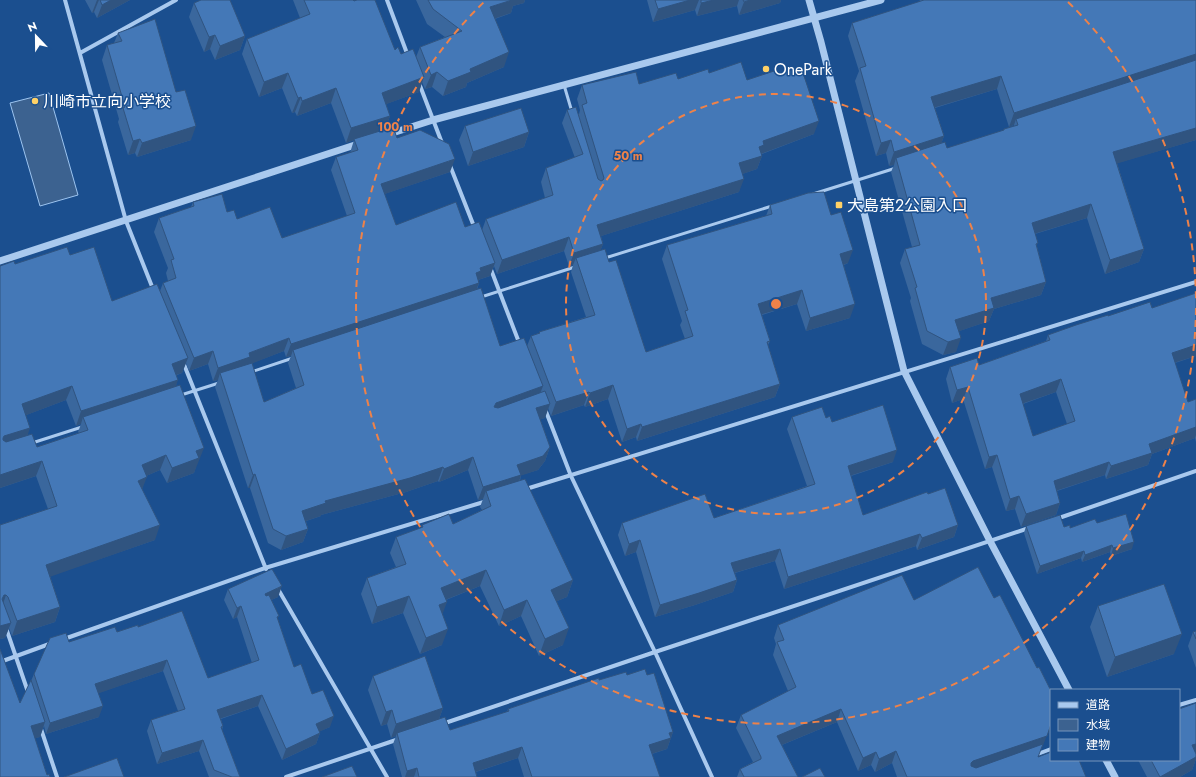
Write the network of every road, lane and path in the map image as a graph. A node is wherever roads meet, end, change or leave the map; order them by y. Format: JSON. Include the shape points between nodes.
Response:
{"nodes":[{"id":1,"x":65,"y":0,"type":"edge"},
{"id":2,"x":176,"y":0,"type":"edge"},
{"id":3,"x":387,"y":0,"type":"edge"},
{"id":4,"x":809,"y":0,"type":"edge"},
{"id":5,"x":880,"y":0,"type":"edge"},
{"id":6,"x":815,"y":18,"type":"junction"},
{"id":7,"x":80,"y":53,"type":"junction"},
{"id":8,"x":412,"y":64,"type":"edge"},
{"id":9,"x":417,"y":78,"type":"edge"},
{"id":10,"x":564,"y":85,"type":"junction"},
{"id":11,"x":572,"y":113,"type":"edge"},
{"id":12,"x":433,"y":120,"type":"junction"},
{"id":13,"x":380,"y":137,"type":"edge"},
{"id":14,"x":365,"y":142,"type":"edge"},
{"id":15,"x":444,"y":149,"type":"edge"},
{"id":16,"x":447,"y":157,"type":"edge"},
{"id":17,"x":903,"y":165,"type":"edge"},
{"id":18,"x":856,"y":180,"type":"junction"},
{"id":19,"x":811,"y":194,"type":"edge"},
{"id":20,"x":773,"y":206,"type":"edge"},
{"id":21,"x":126,"y":220,"type":"junction"},
{"id":22,"x":476,"y":231,"type":"edge"},
{"id":23,"x":598,"y":260,"type":"edge"},
{"id":24,"x":0,"y":261,"type":"edge"},
{"id":25,"x":488,"y":261,"type":"edge"},
{"id":26,"x":583,"y":265,"type":"edge"},
{"id":27,"x":1196,"y":282,"type":"edge"},
{"id":28,"x":153,"y":290,"type":"edge"},
{"id":29,"x":499,"y":290,"type":"junction"},
{"id":30,"x":477,"y":298,"type":"edge"},
{"id":31,"x":522,"y":350,"type":"edge"},
{"id":32,"x":180,"y":355,"type":"edge"},
{"id":33,"x":298,"y":356,"type":"edge"},
{"id":34,"x":904,"y":371,"type":"junction"},
{"id":35,"x":246,"y":374,"type":"edge"},
{"id":36,"x":224,"y":381,"type":"edge"},
{"id":37,"x":194,"y":391,"type":"junction"},
{"id":38,"x":180,"y":395,"type":"edge"},
{"id":39,"x":542,"y":401,"type":"edge"},
{"id":40,"x":90,"y":425,"type":"edge"},
{"id":41,"x":30,"y":444,"type":"edge"},
{"id":42,"x":1196,"y":471,"type":"edge"},
{"id":43,"x":571,"y":476,"type":"junction"},
{"id":44,"x":519,"y":491,"type":"edge"},
{"id":45,"x":489,"y":500,"type":"edge"},
{"id":46,"x":1050,"y":521,"type":"edge"},
{"id":47,"x":1035,"y":526,"type":"edge"},
{"id":48,"x":990,"y":541,"type":"junction"},
{"id":49,"x":265,"y":568,"type":"junction"},
{"id":50,"x":269,"y":575,"type":"edge"},
{"id":51,"x":273,"y":582,"type":"edge"},
{"id":52,"x":3,"y":620,"type":"edge"},
{"id":53,"x":654,"y":652,"type":"junction"},
{"id":54,"x":16,"y":656,"type":"junction"},
{"id":55,"x":0,"y":662,"type":"edge"},
{"id":56,"x":1068,"y":689,"type":"edge"},
{"id":57,"x":31,"y":698,"type":"edge"},
{"id":58,"x":1196,"y":700,"type":"edge"},
{"id":59,"x":1180,"y":705,"type":"edge"},
{"id":60,"x":38,"y":720,"type":"edge"},
{"id":61,"x":437,"y":726,"type":"edge"},
{"id":62,"x":408,"y":736,"type":"edge"},
{"id":63,"x":370,"y":749,"type":"junction"},
{"id":64,"x":1050,"y":749,"type":"edge"},
{"id":65,"x":1029,"y":757,"type":"edge"},
{"id":66,"x":1107,"y":761,"type":"edge"},
{"id":67,"x":57,"y":777,"type":"edge"},
{"id":68,"x":286,"y":777,"type":"edge"},
{"id":69,"x":387,"y":777,"type":"edge"},
{"id":70,"x":712,"y":777,"type":"edge"},
{"id":71,"x":1115,"y":777,"type":"edge"}],
"edges":[{"from":1,"to":7,"type":"street"},
{"from":2,"to":7,"type":"street"},
{"from":3,"to":8,"type":"street"},
{"from":4,"to":6,"type":"street"},
{"from":5,"to":6,"type":"street"},
{"from":6,"to":10,"type":"street"},
{"from":6,"to":18,"type":"street"},
{"from":7,"to":21,"type":"street"},
{"from":9,"to":12,"type":"street"},
{"from":10,"to":11,"type":"lane"},
{"from":10,"to":12,"type":"street"},
{"from":12,"to":13,"type":"street"},
{"from":12,"to":15,"type":"street"},
{"from":14,"to":21,"type":"street"},
{"from":16,"to":22,"type":"street"},
{"from":17,"to":18,"type":"lane"},
{"from":18,"to":19,"type":"lane"},
{"from":18,"to":34,"type":"street"},
{"from":20,"to":23,"type":"lane"},
{"from":21,"to":24,"type":"street"},
{"from":21,"to":28,"type":"street"},
{"from":25,"to":29,"type":"street"},
{"from":26,"to":29,"type":"lane"},
{"from":27,"to":34,"type":"street"},
{"from":29,"to":30,"type":"lane"},
{"from":29,"to":31,"type":"street"},
{"from":32,"to":37,"type":"street"},
{"from":33,"to":35,"type":"lane"},
{"from":34,"to":43,"type":"street"},
{"from":34,"to":48,"type":"street"},
{"from":36,"to":37,"type":"lane"},
{"from":37,"to":38,"type":"lane"},
{"from":37,"to":49,"type":"street"},
{"from":39,"to":43,"type":"street"},
{"from":40,"to":41,"type":"lane"},
{"from":42,"to":46,"type":"street"},
{"from":43,"to":44,"type":"street"},
{"from":43,"to":53,"type":"street"},
{"from":45,"to":49,"type":"street"},
{"from":47,"to":48,"type":"street"},
{"from":48,"to":53,"type":"street"},
{"from":48,"to":56,"type":"street"},
{"from":49,"to":50,"type":"street"},
{"from":49,"to":54,"type":"street"},
{"from":51,"to":63,"type":"street"},
{"from":52,"to":54,"type":"street"},
{"from":53,"to":61,"type":"street"},
{"from":53,"to":70,"type":"street"},
{"from":54,"to":55,"type":"street"},
{"from":54,"to":57,"type":"street"},
{"from":58,"to":59,"type":"street"},
{"from":60,"to":67,"type":"street"},
{"from":62,"to":63,"type":"street"},
{"from":63,"to":68,"type":"street"},
{"from":63,"to":69,"type":"street"},
{"from":64,"to":65,"type":"street"},
{"from":66,"to":71,"type":"street"}]}
